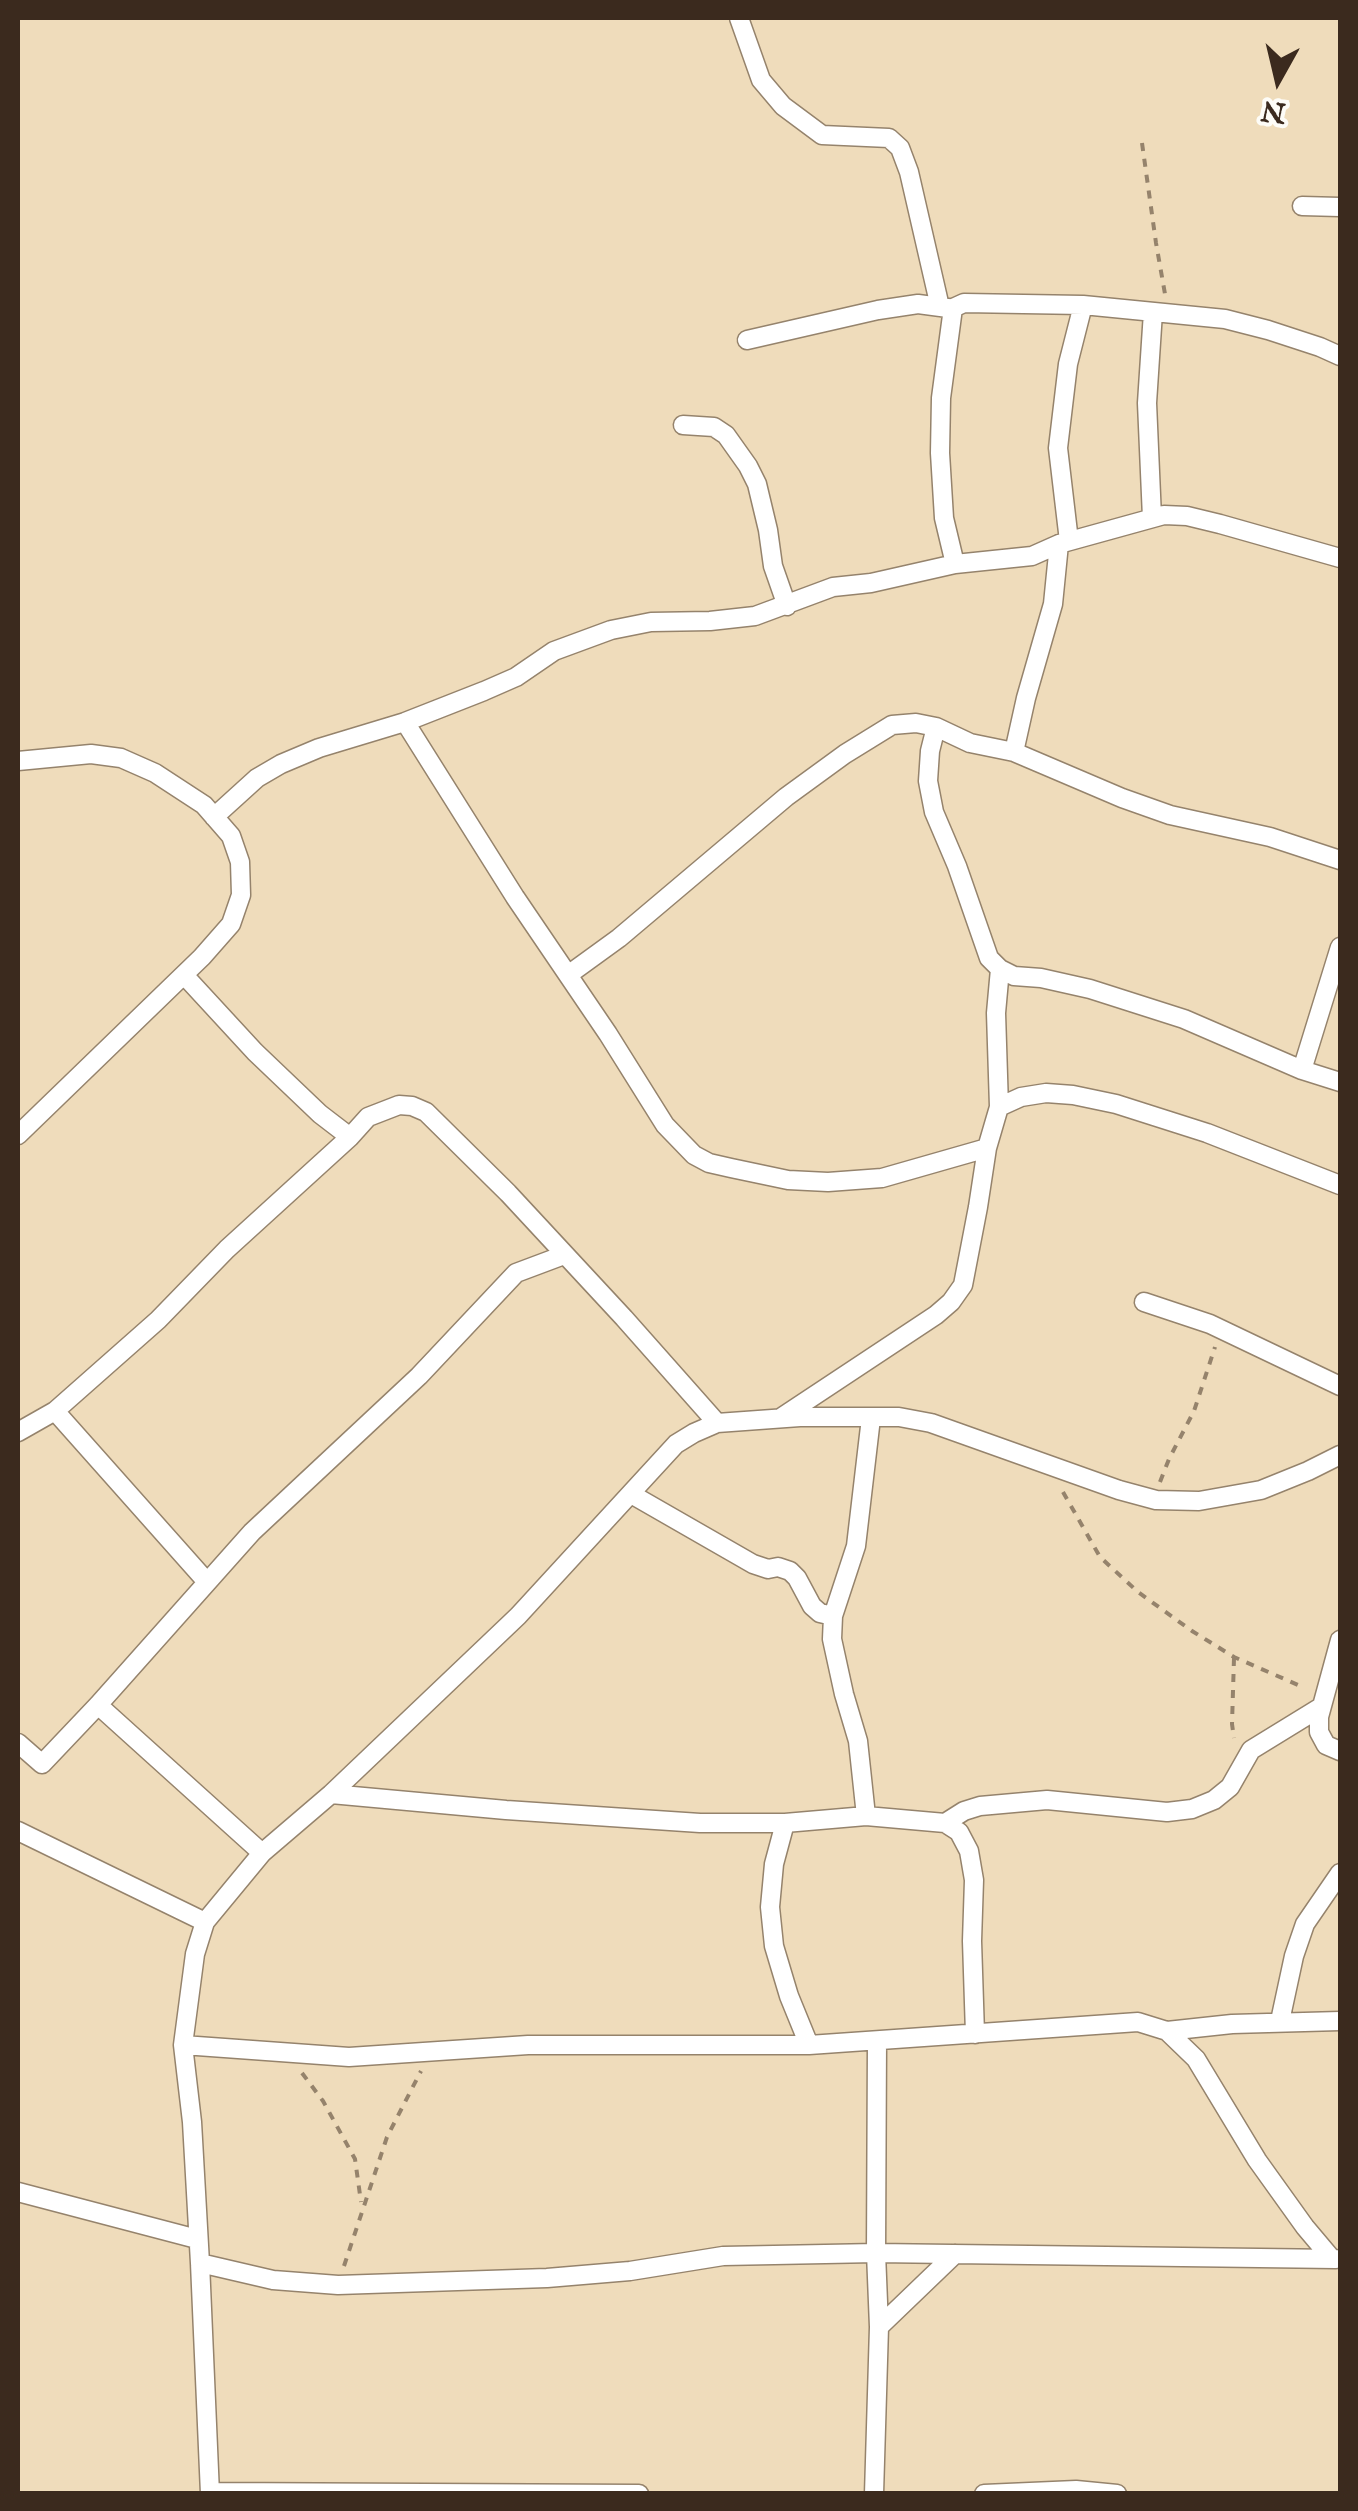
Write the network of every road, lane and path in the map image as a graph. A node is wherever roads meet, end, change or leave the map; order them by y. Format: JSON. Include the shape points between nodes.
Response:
{"nodes":[{"id":1,"x":739,"y":18,"type":"edge"},
{"id":2,"x":1142,"y":142,"type":"dead end"},
{"id":3,"x":1302,"y":206,"type":"dead end"},
{"id":4,"x":1340,"y":207,"type":"edge"},
{"id":5,"x":1083,"y":305,"type":"junction"},
{"id":6,"x":947,"y":308,"type":"junction"},
{"id":7,"x":1161,"y":312,"type":"junction"},
{"id":8,"x":746,"y":340,"type":"dead end"},
{"id":9,"x":1340,"y":356,"type":"edge"},
{"id":10,"x":683,"y":425,"type":"dead end"},
{"id":11,"x":1152,"y":518,"type":"junction"},
{"id":12,"x":1064,"y":542,"type":"junction"},
{"id":13,"x":1340,"y":558,"type":"edge"},
{"id":14,"x":956,"y":564,"type":"junction"},
{"id":15,"x":787,"y":606,"type":"junction"},
{"id":16,"x":406,"y":722,"type":"junction"},
{"id":17,"x":936,"y":726,"type":"junction"},
{"id":18,"x":1014,"y":752,"type":"junction"},
{"id":19,"x":18,"y":761,"type":"edge"},
{"id":20,"x":214,"y":817,"type":"junction"},
{"id":21,"x":1340,"y":860,"type":"edge"},
{"id":22,"x":1340,"y":947,"type":"edge"},
{"id":23,"x":1000,"y":970,"type":"junction"},
{"id":24,"x":184,"y":975,"type":"junction"},
{"id":25,"x":568,"y":976,"type":"junction"},
{"id":26,"x":1302,"y":1070,"type":"junction"},
{"id":27,"x":1340,"y":1082,"type":"edge"},
{"id":28,"x":1000,"y":1107,"type":"junction"},
{"id":29,"x":18,"y":1134,"type":"edge"},
{"id":30,"x":350,"y":1137,"type":"junction"},
{"id":31,"x":987,"y":1148,"type":"junction"},
{"id":32,"x":1340,"y":1184,"type":"edge"},
{"id":33,"x":564,"y":1255,"type":"junction"},
{"id":34,"x":1144,"y":1302,"type":"dead end"},
{"id":35,"x":1220,"y":1328,"type":"junction"},
{"id":36,"x":1340,"y":1386,"type":"edge"},
{"id":37,"x":56,"y":1411,"type":"junction"},
{"id":38,"x":779,"y":1418,"type":"junction"},
{"id":39,"x":871,"y":1418,"type":"junction"},
{"id":40,"x":717,"y":1423,"type":"junction"},
{"id":41,"x":18,"y":1432,"type":"edge"},
{"id":42,"x":1340,"y":1455,"type":"edge"},
{"id":43,"x":1046,"y":1463,"type":"junction"},
{"id":44,"x":631,"y":1494,"type":"junction"},
{"id":45,"x":1156,"y":1500,"type":"junction"},
{"id":46,"x":208,"y":1582,"type":"junction"},
{"id":47,"x":832,"y":1616,"type":"junction"},
{"id":48,"x":1340,"y":1640,"type":"edge"},
{"id":49,"x":1234,"y":1658,"type":"junction"},
{"id":50,"x":1322,"y":1701,"type":"junction"},
{"id":51,"x":98,"y":1705,"type":"junction"},
{"id":52,"x":18,"y":1743,"type":"edge"},
{"id":53,"x":1340,"y":1751,"type":"edge"},
{"id":54,"x":1242,"y":1761,"type":"junction"},
{"id":55,"x":331,"y":1794,"type":"junction"},
{"id":56,"x":866,"y":1816,"type":"junction"},
{"id":57,"x":945,"y":1822,"type":"junction"},
{"id":58,"x":785,"y":1823,"type":"junction"},
{"id":59,"x":18,"y":1830,"type":"edge"},
{"id":60,"x":262,"y":1854,"type":"junction"},
{"id":61,"x":1340,"y":1873,"type":"edge"},
{"id":62,"x":205,"y":1922,"type":"junction"},
{"id":63,"x":1340,"y":2021,"type":"edge"},
{"id":64,"x":1280,"y":2022,"type":"junction"},
{"id":65,"x":1167,"y":2030,"type":"junction"},
{"id":66,"x":974,"y":2034,"type":"junction"},
{"id":67,"x":877,"y":2042,"type":"junction"},
{"id":68,"x":809,"y":2044,"type":"junction"},
{"id":69,"x":183,"y":2045,"type":"junction"},
{"id":70,"x":432,"y":2052,"type":"junction"},
{"id":71,"x":287,"y":2054,"type":"junction"},
{"id":72,"x":18,"y":2192,"type":"edge"},
{"id":73,"x":362,"y":2207,"type":"junction"},
{"id":74,"x":198,"y":2239,"type":"junction"},
{"id":75,"x":876,"y":2253,"type":"junction"},
{"id":76,"x":954,"y":2254,"type":"junction"},
{"id":77,"x":1336,"y":2259,"type":"edge"},
{"id":78,"x":200,"y":2263,"type":"junction"},
{"id":79,"x":338,"y":2284,"type":"junction"},
{"id":80,"x":880,"y":2326,"type":"junction"},
{"id":81,"x":210,"y":2493,"type":"edge"},
{"id":82,"x":639,"y":2494,"type":"edge"},
{"id":83,"x":874,"y":2494,"type":"edge"},
{"id":84,"x":984,"y":2494,"type":"edge"},
{"id":85,"x":1118,"y":2494,"type":"edge"}],
"edges":[{"from":1,"to":6,"type":"street","via":[[761,80],[784,106],[822,135],[889,138],[900,148]]},
{"from":2,"to":7,"type":"path"},
{"from":3,"to":4,"type":"street"},
{"from":5,"to":6,"type":"street"},
{"from":5,"to":7,"type":"street"},
{"from":5,"to":12,"type":"street","via":[[1058,448]]},
{"from":6,"to":8,"type":"street","via":[[878,310]]},
{"from":6,"to":14,"type":"street","via":[[940,454],[944,518]]},
{"from":7,"to":9,"type":"street","via":[[1225,319]]},
{"from":7,"to":11,"type":"street","via":[[1147,403]]},
{"from":10,"to":15,"type":"street","via":[[726,434],[748,466]]},
{"from":11,"to":12,"type":"street"},
{"from":11,"to":13,"type":"street","via":[[1187,516]]},
{"from":12,"to":14,"type":"street","via":[[1032,556]]},
{"from":12,"to":18,"type":"street"},
{"from":14,"to":15,"type":"street","via":[[833,588]]},
{"from":15,"to":16,"type":"street","via":[[755,616],[610,630]]},
{"from":16,"to":20,"type":"street","via":[[281,764]]},
{"from":16,"to":25,"type":"street"},
{"from":17,"to":18,"type":"street","via":[[970,743]]},
{"from":17,"to":23,"type":"street","via":[[928,782],[934,812],[989,958]]},
{"from":17,"to":25,"type":"street","via":[[892,726],[845,754]]},
{"from":18,"to":21,"type":"street","via":[[1170,816]]},
{"from":19,"to":20,"type":"street","via":[[121,758],[155,773]]},
{"from":20,"to":24,"type":"street","via":[[231,836],[241,895],[231,924]]},
{"from":22,"to":26,"type":"street"},
{"from":23,"to":26,"type":"street","via":[[1184,1019]]},
{"from":23,"to":28,"type":"street"},
{"from":24,"to":29,"type":"street"},
{"from":24,"to":30,"type":"street","via":[[255,1052]]},
{"from":25,"to":31,"type":"street","via":[[665,1125],[708,1162],[828,1182],[882,1178]]},
{"from":26,"to":27,"type":"street"},
{"from":28,"to":31,"type":"street"},
{"from":28,"to":32,"type":"street","via":[[1046,1092],[1116,1104]]},
{"from":30,"to":33,"type":"street","via":[[368,1117],[399,1105],[426,1112]]},
{"from":30,"to":37,"type":"street"},
{"from":31,"to":38,"type":"street","via":[[962,1285],[951,1302]]},
{"from":33,"to":40,"type":"street"},
{"from":33,"to":46,"type":"street","via":[[516,1273]]},
{"from":34,"to":35,"type":"street"},
{"from":35,"to":36,"type":"street"},
{"from":35,"to":45,"type":"path"},
{"from":37,"to":41,"type":"street"},
{"from":37,"to":46,"type":"street"},
{"from":38,"to":39,"type":"street"},
{"from":38,"to":40,"type":"street"},
{"from":39,"to":43,"type":"street","via":[[931,1422]]},
{"from":39,"to":47,"type":"street","via":[[856,1546]]},
{"from":40,"to":44,"type":"street","via":[[676,1444]]},
{"from":42,"to":45,"type":"street","via":[[1260,1490],[1199,1502]]},
{"from":43,"to":45,"type":"street"},
{"from":43,"to":49,"type":"path","via":[[1100,1558]]},
{"from":44,"to":47,"type":"street","via":[[752,1564],[790,1571],[812,1606]]},
{"from":44,"to":55,"type":"street","via":[[518,1616]]},
{"from":46,"to":51,"type":"street"},
{"from":47,"to":56,"type":"street"},
{"from":48,"to":50,"type":"street"},
{"from":49,"to":50,"type":"path"},
{"from":49,"to":54,"type":"path","via":[[1232,1724]]},
{"from":50,"to":53,"type":"street","via":[[1319,1732]]},
{"from":50,"to":54,"type":"street"},
{"from":51,"to":52,"type":"street","via":[[42,1764]]},
{"from":51,"to":60,"type":"street"},
{"from":54,"to":57,"type":"street","via":[[1230,1787],[1192,1809],[1048,1800],[980,1806]]},
{"from":55,"to":58,"type":"street","via":[[700,1823]]},
{"from":55,"to":60,"type":"street"},
{"from":56,"to":57,"type":"street"},
{"from":56,"to":58,"type":"street"},
{"from":57,"to":66,"type":"street","via":[[960,1832],[974,1880]]},
{"from":58,"to":68,"type":"street","via":[[770,1907],[774,1946]]},
{"from":59,"to":62,"type":"street"},
{"from":60,"to":62,"type":"street"},
{"from":61,"to":64,"type":"street","via":[[1304,1924]]},
{"from":62,"to":69,"type":"street"},
{"from":63,"to":64,"type":"street"},
{"from":64,"to":65,"type":"street"},
{"from":65,"to":66,"type":"street","via":[[1138,2022]]},
{"from":65,"to":77,"type":"street","via":[[1196,2059],[1256,2160]]},
{"from":66,"to":67,"type":"street"},
{"from":67,"to":68,"type":"street"},
{"from":67,"to":75,"type":"street"},
{"from":68,"to":70,"type":"street"},
{"from":69,"to":71,"type":"street"},
{"from":69,"to":74,"type":"street"},
{"from":70,"to":71,"type":"street"},
{"from":70,"to":73,"type":"path","via":[[403,2102]]},
{"from":71,"to":73,"type":"path","via":[[355,2158]]},
{"from":72,"to":74,"type":"street"},
{"from":73,"to":79,"type":"path"},
{"from":74,"to":78,"type":"street"},
{"from":75,"to":76,"type":"street"},
{"from":75,"to":79,"type":"street","via":[[724,2256],[547,2278]]},
{"from":75,"to":80,"type":"street"},
{"from":76,"to":77,"type":"street"},
{"from":76,"to":80,"type":"street"},
{"from":78,"to":79,"type":"street","via":[[273,2280]]},
{"from":78,"to":81,"type":"street"},
{"from":80,"to":83,"type":"street"},
{"from":81,"to":82,"type":"street"},
{"from":84,"to":85,"type":"street"}]}
